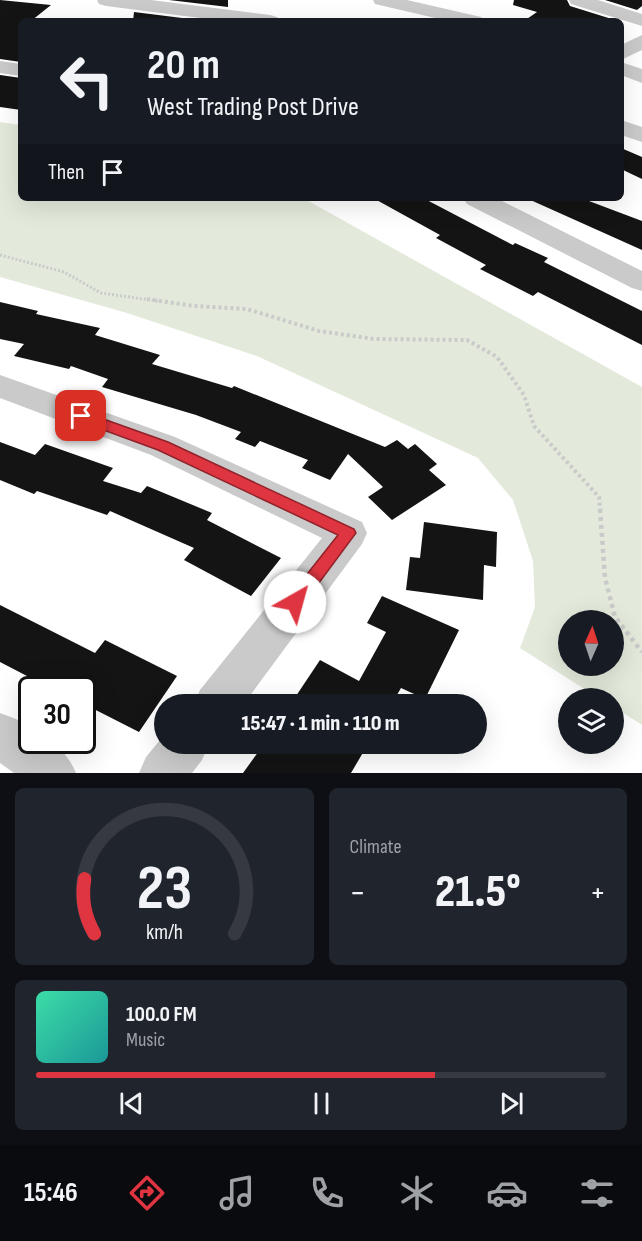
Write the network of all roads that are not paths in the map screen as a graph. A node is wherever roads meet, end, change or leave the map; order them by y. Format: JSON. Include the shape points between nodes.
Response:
{"nodes":[{"id":1,"x":106,"y":0,"type":"edge"},
{"id":2,"x":382,"y":0,"type":"edge"},
{"id":3,"x":578,"y":0,"type":"edge"},
{"id":4,"x":247,"y":18,"type":"edge"},
{"id":5,"x":461,"y":18,"type":"edge"},
{"id":6,"x":642,"y":20,"type":"edge"},
{"id":7,"x":642,"y":41,"type":"edge"},
{"id":8,"x":624,"y":52,"type":"edge"},
{"id":9,"x":0,"y":67,"type":"edge"},
{"id":10,"x":624,"y":69,"type":"edge"},
{"id":11,"x":18,"y":70,"type":"edge"},
{"id":12,"x":642,"y":76,"type":"edge"},
{"id":13,"x":624,"y":128,"type":"edge"},
{"id":14,"x":642,"y":135,"type":"edge"},
{"id":15,"x":482,"y":201,"type":"edge"},
{"id":16,"x":642,"y":282,"type":"edge"},
{"id":17,"x":0,"y":386,"type":"edge"},
{"id":18,"x":224,"y":694,"type":"edge"},
{"id":19,"x":0,"y":735,"type":"edge"},
{"id":20,"x":178,"y":754,"type":"edge"},
{"id":21,"x":52,"y":773,"type":"edge"},
{"id":22,"x":163,"y":773,"type":"edge"}],
"edges":[{"from":1,"to":4,"type":"street"},
{"from":2,"to":5,"type":"street"},
{"from":3,"to":6,"type":"street"},
{"from":7,"to":8,"type":"street"},
{"from":9,"to":11,"type":"street"},
{"from":10,"to":12,"type":"street"},
{"from":13,"to":14,"type":"street"},
{"from":15,"to":16,"type":"street"},
{"from":17,"to":18,"type":"street","via":[[163,446],[348,533]]},
{"from":19,"to":21,"type":"street"},
{"from":20,"to":22,"type":"street"}]}
